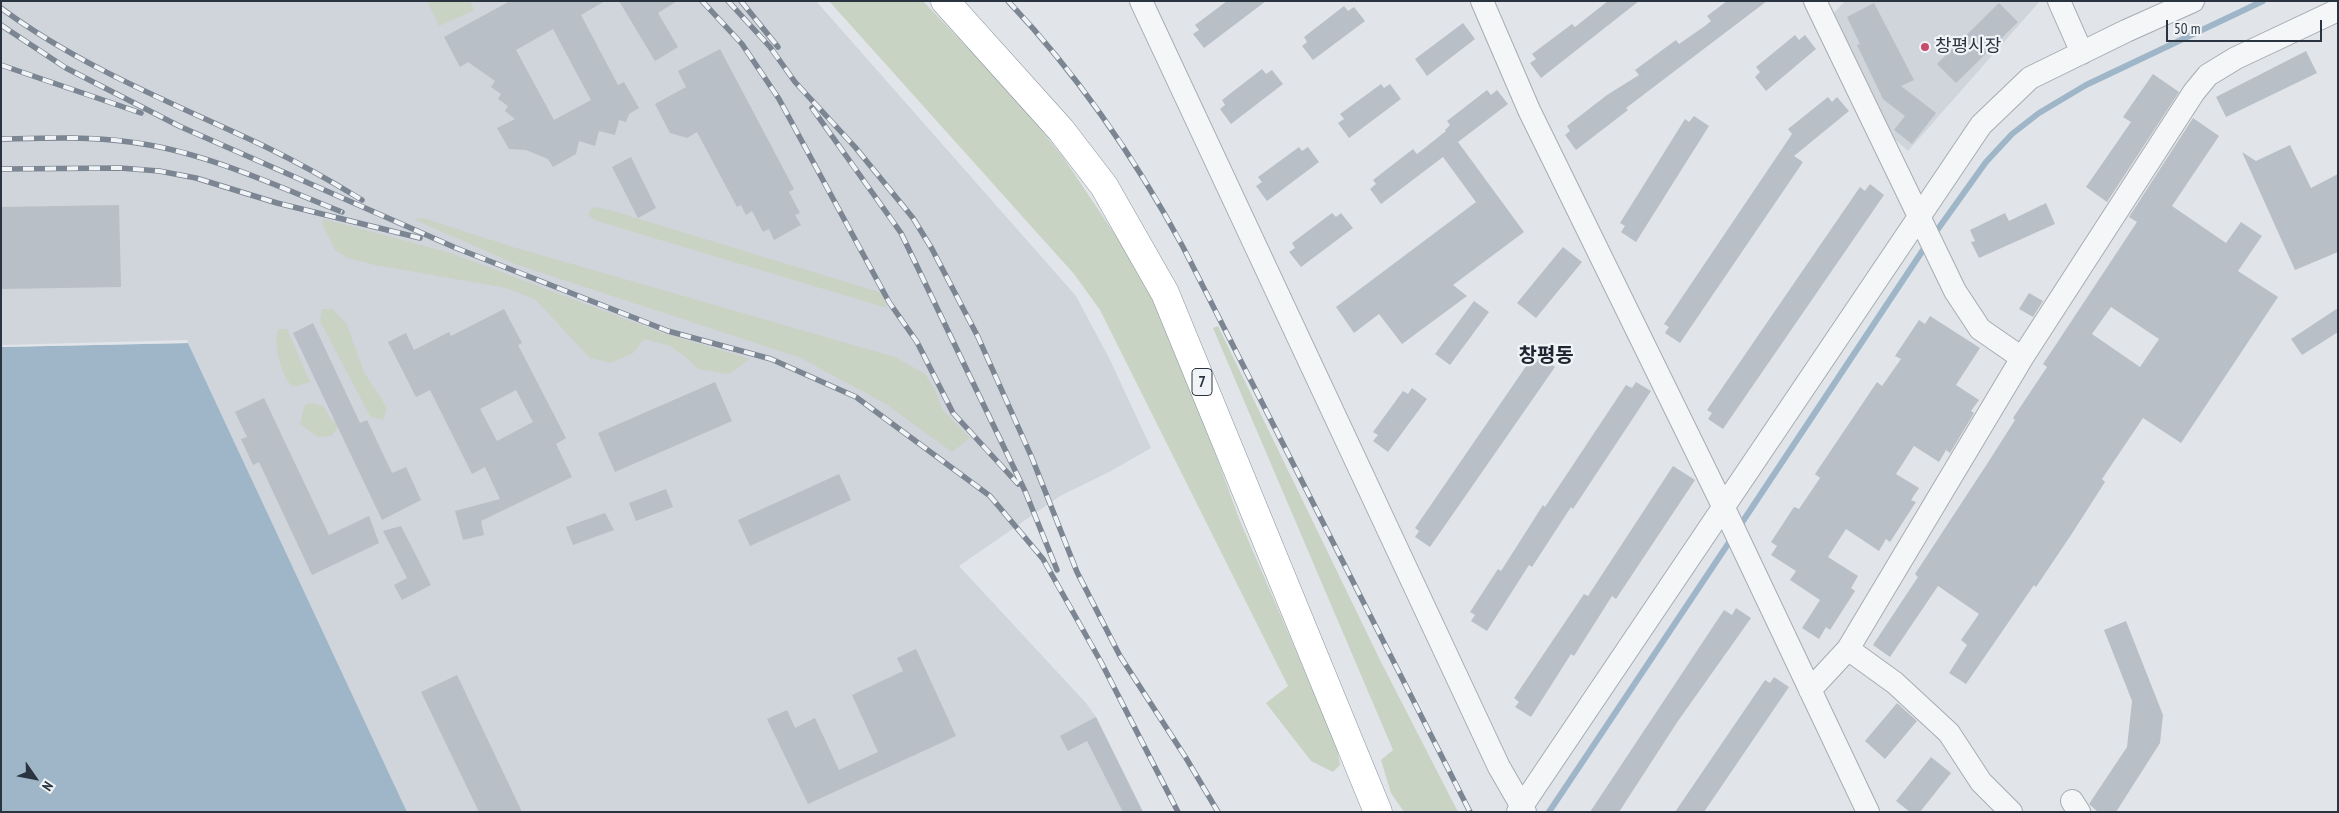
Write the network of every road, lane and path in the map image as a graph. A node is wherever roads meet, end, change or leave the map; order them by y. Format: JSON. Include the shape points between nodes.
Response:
{"nodes":[{"id":1,"x":945,"y":1,"type":"edge"},
{"id":2,"x":1141,"y":1,"type":"edge"},
{"id":3,"x":1482,"y":1,"type":"edge"},
{"id":4,"x":1815,"y":1,"type":"edge"},
{"id":5,"x":2059,"y":1,"type":"edge"},
{"id":6,"x":2193,"y":1,"type":"edge"},
{"id":7,"x":2338,"y":10,"type":"edge"},
{"id":8,"x":2082,"y":53,"type":"junction"},
{"id":9,"x":1919,"y":215,"type":"junction"},
{"id":10,"x":2022,"y":358,"type":"junction"},
{"id":11,"x":1723,"y":506,"type":"junction"},
{"id":12,"x":1848,"y":649,"type":"junction"},
{"id":13,"x":1810,"y":690,"type":"junction"},
{"id":14,"x":1522,"y":810,"type":"edge"},
{"id":15,"x":1378,"y":812,"type":"edge"},
{"id":16,"x":1868,"y":812,"type":"edge"},
{"id":17,"x":2012,"y":812,"type":"edge"}],
"edges":[{"from":1,"to":15,"type":"highway","number":"7","via":[[1061,130],[1098,179],[1165,293]]},
{"from":2,"to":14,"type":"street"},
{"from":3,"to":11,"type":"street","via":[[1529,110]]},
{"from":4,"to":9,"type":"street"},
{"from":5,"to":8,"type":"street"},
{"from":6,"to":8,"type":"street"},
{"from":7,"to":10,"type":"street","via":[[2236,58],[2208,75]]},
{"from":8,"to":9,"type":"street","via":[[2030,78],[1981,125]]},
{"from":9,"to":10,"type":"street","via":[[1955,291],[1980,329]]},
{"from":9,"to":11,"type":"street"},
{"from":10,"to":12,"type":"street"},
{"from":11,"to":13,"type":"street"},
{"from":11,"to":14,"type":"street"},
{"from":12,"to":13,"type":"street"},
{"from":12,"to":17,"type":"street","via":[[1895,683],[1949,733],[1982,782]]},
{"from":13,"to":16,"type":"street"}]}
